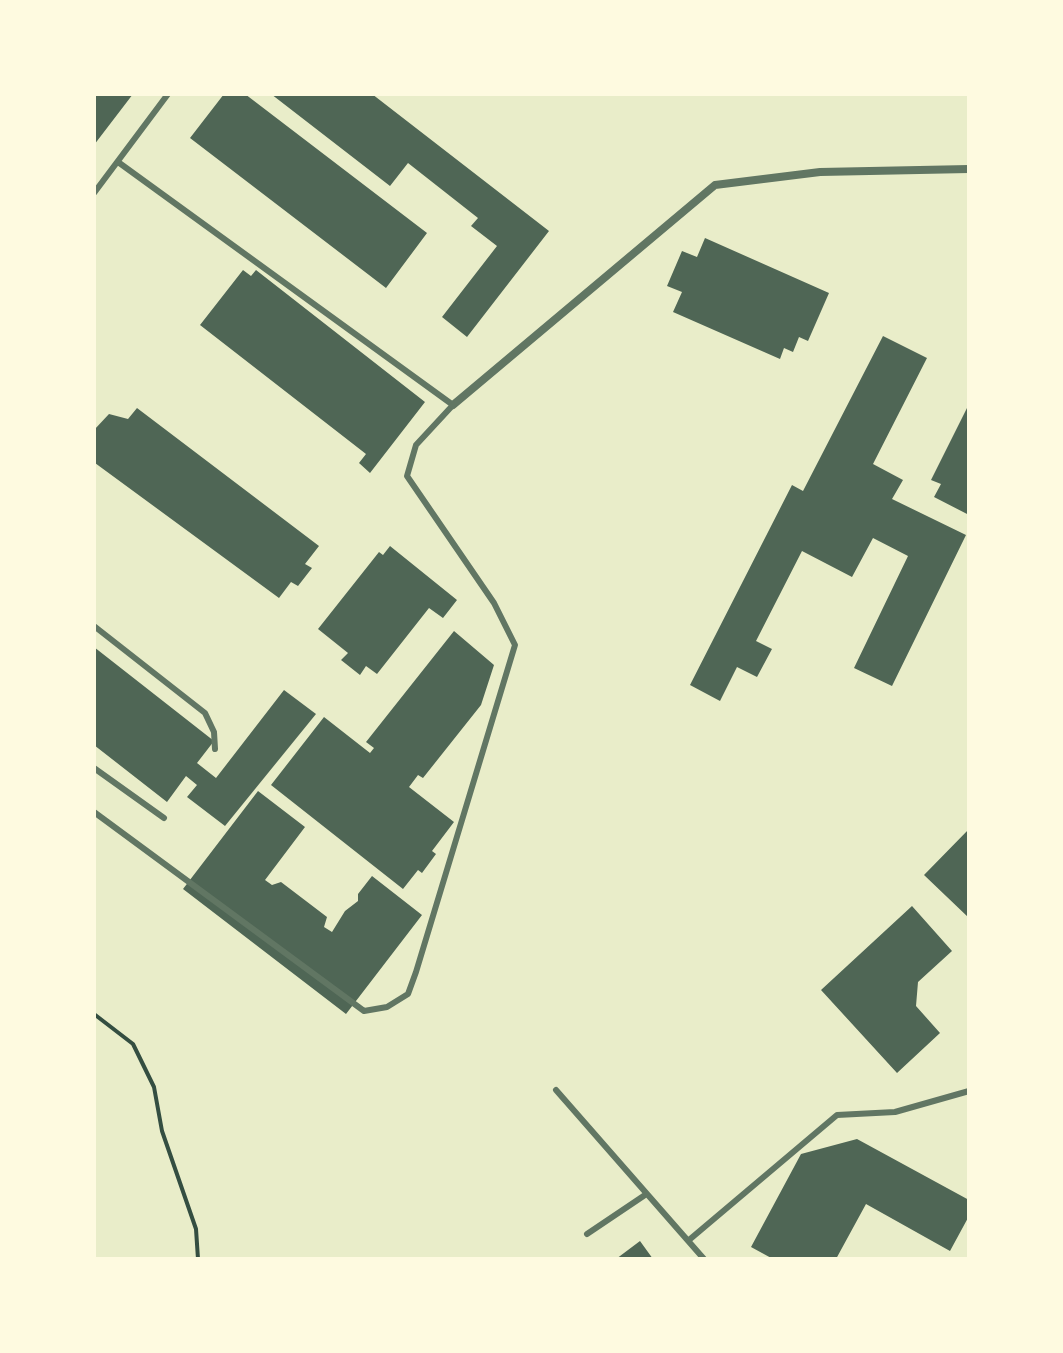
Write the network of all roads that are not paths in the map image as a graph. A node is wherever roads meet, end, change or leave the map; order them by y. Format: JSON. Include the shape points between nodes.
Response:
{"nodes":[{"id":1,"x":168,"y":94,"type":"edge"},
{"id":2,"x":118,"y":162,"type":"junction"},
{"id":3,"x":969,"y":169,"type":"edge"},
{"id":4,"x":94,"y":193,"type":"edge"},
{"id":5,"x":453,"y":405,"type":"junction"},
{"id":6,"x":94,"y":626,"type":"edge"},
{"id":7,"x":215,"y":749,"type":"dead end"},
{"id":8,"x":94,"y":768,"type":"edge"},
{"id":9,"x":94,"y":812,"type":"edge"},
{"id":10,"x":164,"y":818,"type":"dead end"},
{"id":11,"x":556,"y":1090,"type":"dead end"},
{"id":12,"x":969,"y":1091,"type":"edge"},
{"id":13,"x":645,"y":1195,"type":"junction"},
{"id":14,"x":587,"y":1234,"type":"dead end"},
{"id":15,"x":689,"y":1240,"type":"junction"},
{"id":16,"x":704,"y":1259,"type":"edge"}],
"edges":[{"from":1,"to":2,"type":"lane"},
{"from":2,"to":4,"type":"lane"},
{"from":2,"to":5,"type":"lane"},
{"from":3,"to":5,"type":"street","via":[[820,172],[715,185]]},
{"from":5,"to":9,"type":"lane","via":[[416,445],[407,476],[494,603],[515,645],[408,994],[387,1007],[364,1011]]},
{"from":6,"to":7,"type":"lane","via":[[205,713]]},
{"from":8,"to":10,"type":"lane"},
{"from":11,"to":13,"type":"lane"},
{"from":12,"to":15,"type":"lane","via":[[895,1112],[837,1115]]},
{"from":13,"to":14,"type":"lane"},
{"from":13,"to":15,"type":"lane"},
{"from":15,"to":16,"type":"lane"}]}
